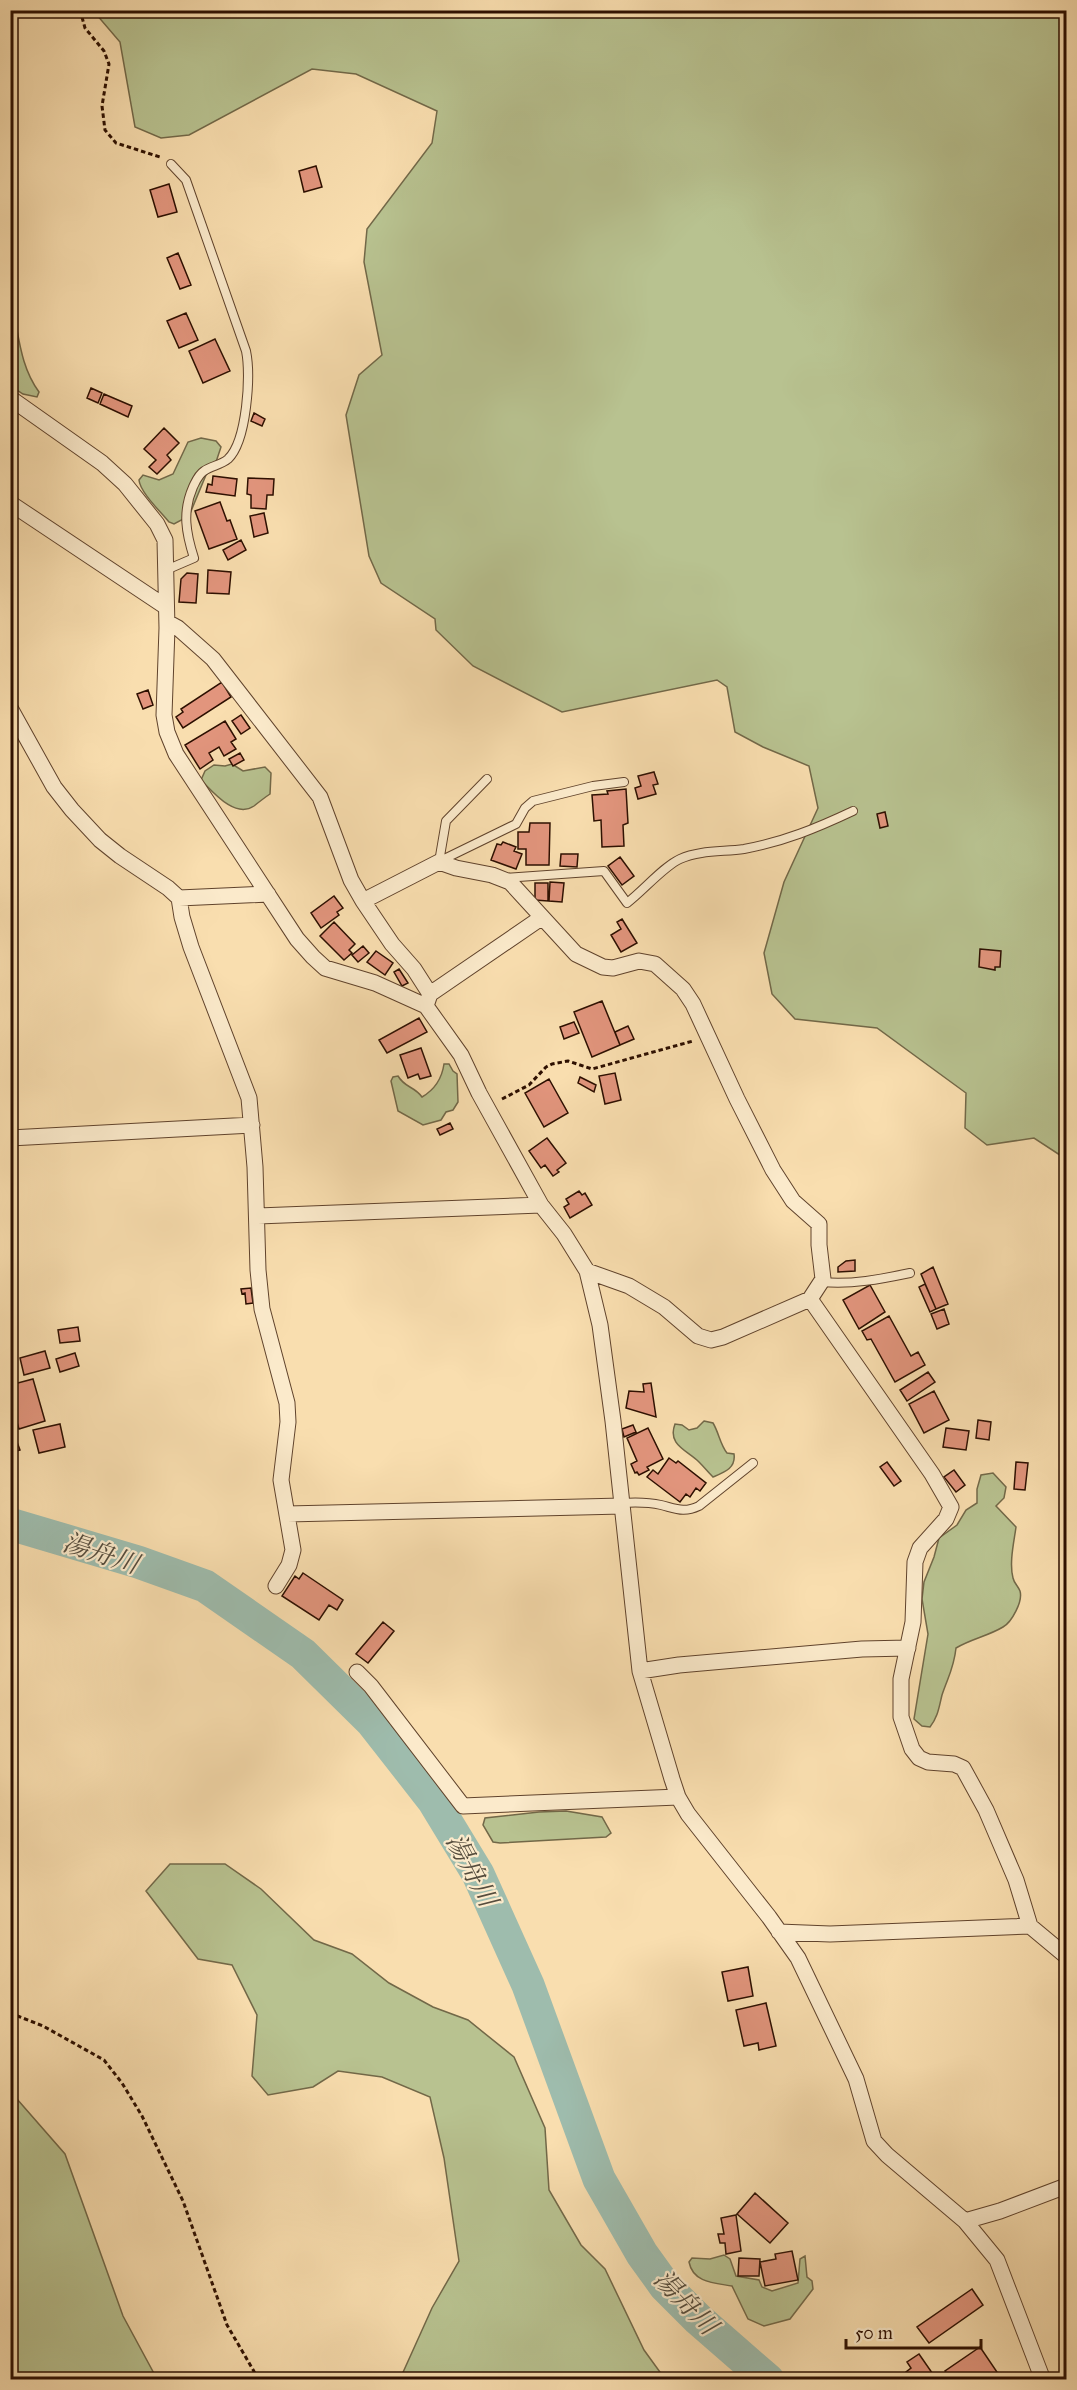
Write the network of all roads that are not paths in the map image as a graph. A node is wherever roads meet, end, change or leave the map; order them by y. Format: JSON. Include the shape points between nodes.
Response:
{"nodes":[{"id":1,"x":171,"y":164,"type":"road end"},
{"id":2,"x":10,"y":398,"type":"edge"},
{"id":3,"x":10,"y":503,"type":"edge"},
{"id":4,"x":166,"y":570,"type":"junction"},
{"id":5,"x":167,"y":614,"type":"junction"},
{"id":6,"x":10,"y":708,"type":"edge"},
{"id":7,"x":487,"y":779,"type":"dead end"},
{"id":8,"x":624,"y":782,"type":"dead end"},
{"id":9,"x":853,"y":811,"type":"dead end"},
{"id":10,"x":439,"y":862,"type":"junction"},
{"id":11,"x":502,"y":878,"type":"junction"},
{"id":12,"x":268,"y":894,"type":"junction"},
{"id":13,"x":179,"y":898,"type":"junction"},
{"id":14,"x":363,"y":902,"type":"junction"},
{"id":15,"x":541,"y":918,"type":"junction"},
{"id":16,"x":428,"y":1000,"type":"junction"},
{"id":17,"x":252,"y":1125,"type":"junction"},
{"id":18,"x":10,"y":1138,"type":"edge"},
{"id":19,"x":541,"y":1205,"type":"junction"},
{"id":20,"x":258,"y":1216,"type":"junction"},
{"id":21,"x":587,"y":1270,"type":"junction"},
{"id":22,"x":909,"y":1273,"type":"dead end"},
{"id":23,"x":828,"y":1282,"type":"junction"},
{"id":24,"x":810,"y":1299,"type":"junction"},
{"id":25,"x":753,"y":1464,"type":"dead end"},
{"id":26,"x":622,"y":1505,"type":"junction"},
{"id":27,"x":287,"y":1514,"type":"junction"},
{"id":28,"x":276,"y":1586,"type":"dead end"},
{"id":29,"x":909,"y":1648,"type":"junction"},
{"id":30,"x":640,"y":1671,"type":"junction"},
{"id":31,"x":357,"y":1672,"type":"dead end"},
{"id":32,"x":678,"y":1797,"type":"junction"},
{"id":33,"x":1030,"y":1926,"type":"junction"},
{"id":34,"x":778,"y":1932,"type":"junction"},
{"id":35,"x":1066,"y":1956,"type":"edge"},
{"id":36,"x":1066,"y":2186,"type":"edge"},
{"id":37,"x":965,"y":2221,"type":"junction"},
{"id":38,"x":1043,"y":2379,"type":"edge"}],
"edges":[{"from":1,"to":4,"type":"lane","via":[[186,180],[249,366],[239,441],[228,459],[197,478],[185,510],[194,558]]},
{"from":2,"to":4,"type":"street","via":[[125,484],[165,540]]},
{"from":3,"to":5,"type":"street"},
{"from":4,"to":5,"type":"street"},
{"from":5,"to":12,"type":"street","via":[[167,732],[176,754]]},
{"from":5,"to":14,"type":"street","via":[[213,659],[320,796]]},
{"from":6,"to":13,"type":"street","via":[[72,810],[100,840]]},
{"from":7,"to":10,"type":"lane","via":[[446,821]]},
{"from":8,"to":10,"type":"lane","via":[[533,801],[516,824]]},
{"from":9,"to":11,"type":"lane","via":[[783,840],[681,859],[666,867],[627,903],[604,872]]},
{"from":10,"to":11,"type":"street"},
{"from":10,"to":14,"type":"street"},
{"from":11,"to":15,"type":"street"},
{"from":12,"to":13,"type":"street"},
{"from":12,"to":16,"type":"street","via":[[297,939],[325,968]]},
{"from":13,"to":17,"type":"street","via":[[192,947],[249,1098]]},
{"from":14,"to":16,"type":"street","via":[[414,969]]},
{"from":15,"to":16,"type":"street"},
{"from":15,"to":23,"type":"street","via":[[576,954],[603,968],[639,960],[655,964],[683,989],[773,1170],[793,1201],[819,1224]]},
{"from":16,"to":19,"type":"street"},
{"from":17,"to":18,"type":"street"},
{"from":17,"to":20,"type":"street"},
{"from":19,"to":20,"type":"street"},
{"from":19,"to":21,"type":"street"},
{"from":20,"to":27,"type":"street","via":[[262,1309],[287,1403],[281,1480]]},
{"from":21,"to":24,"type":"street","via":[[629,1286],[664,1307],[698,1336],[711,1340]]},
{"from":21,"to":26,"type":"street","via":[[600,1325]]},
{"from":22,"to":23,"type":"lane"},
{"from":23,"to":24,"type":"street"},
{"from":24,"to":29,"type":"street","via":[[951,1507],[946,1519],[920,1548],[915,1562]]},
{"from":25,"to":26,"type":"lane","via":[[692,1510],[637,1502]]},
{"from":26,"to":27,"type":"street"},
{"from":26,"to":30,"type":"street"},
{"from":27,"to":28,"type":"street","via":[[293,1550]]},
{"from":29,"to":30,"type":"street","via":[[862,1649]]},
{"from":29,"to":33,"type":"street","via":[[901,1679],[901,1717],[912,1749],[928,1762],[963,1768],[1012,1870]]},
{"from":30,"to":32,"type":"street"},
{"from":31,"to":32,"type":"street","via":[[463,1806]]},
{"from":32,"to":34,"type":"street"},
{"from":33,"to":34,"type":"street","via":[[830,1934]]},
{"from":33,"to":35,"type":"street"},
{"from":34,"to":37,"type":"street","via":[[798,1958],[855,2079],[874,2141]]},
{"from":36,"to":37,"type":"street"},
{"from":37,"to":38,"type":"street","via":[[997,2260]]}]}
